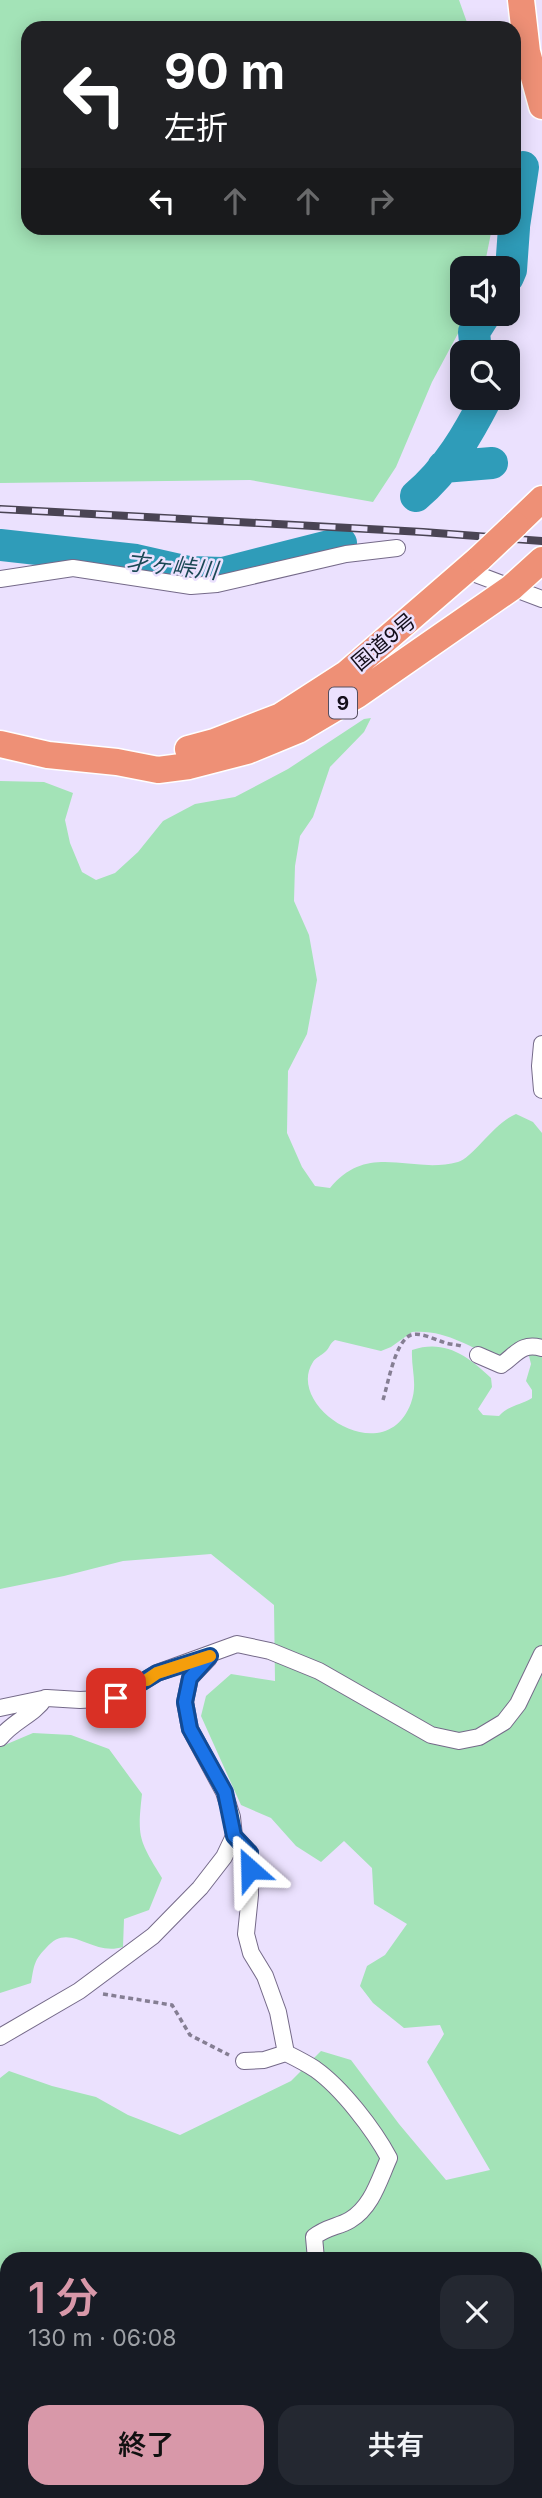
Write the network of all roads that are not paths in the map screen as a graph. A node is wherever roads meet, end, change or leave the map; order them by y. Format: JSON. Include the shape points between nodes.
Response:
{"nodes":[{"id":1,"x":522,"y":0,"type":"edge"},
{"id":2,"x":542,"y":106,"type":"edge"},
{"id":3,"x":542,"y":499,"type":"edge"},
{"id":4,"x":397,"y":548,"type":"dead end"},
{"id":5,"x":540,"y":562,"type":"edge"},
{"id":6,"x":472,"y":564,"type":"junction"},
{"id":7,"x":0,"y":579,"type":"edge"},
{"id":8,"x":511,"y":588,"type":"junction"},
{"id":9,"x":542,"y":599,"type":"edge"},
{"id":10,"x":0,"y":744,"type":"edge"},
{"id":11,"x":117,"y":762,"type":"junction"},
{"id":12,"x":542,"y":1044,"type":"edge"},
{"id":13,"x":542,"y":1090,"type":"edge"},
{"id":14,"x":542,"y":1348,"type":"edge"},
{"id":15,"x":478,"y":1355,"type":"road end"},
{"id":16,"x":542,"y":1654,"type":"edge"},
{"id":17,"x":210,"y":1656,"type":"junction"},
{"id":18,"x":45,"y":1698,"type":"junction"},
{"id":19,"x":0,"y":1708,"type":"edge"},
{"id":20,"x":0,"y":1738,"type":"edge"},
{"id":21,"x":234,"y":1836,"type":"junction"},
{"id":22,"x":0,"y":2037,"type":"edge"},
{"id":23,"x":286,"y":2053,"type":"junction"},
{"id":24,"x":244,"y":2062,"type":"road end"},
{"id":25,"x":317,"y":2252,"type":"edge"}],
"edges":[{"from":1,"to":2,"type":"highway","via":[[527,52]]},
{"from":3,"to":6,"type":"highway","name":"国道9号","number":"9","bridge":true},
{"from":4,"to":7,"type":"street","via":[[346,554],[217,584],[191,586],[73,568]]},
{"from":5,"to":8,"type":"highway","name":"国道9号","number":"9"},
{"from":6,"to":8,"type":"street"},
{"from":6,"to":11,"type":"highway","name":"国道9号","number":"9","via":[[346,674],[281,716],[214,742]]},
{"from":8,"to":9,"type":"street"},
{"from":8,"to":11,"type":"highway","name":"国道9号","number":"9","via":[[298,730],[247,751],[189,766],[158,769]]},
{"from":10,"to":11,"type":"highway","name":"国道9号","number":"9","via":[[48,755]]},
{"from":12,"to":13,"type":"street"},
{"from":14,"to":15,"type":"street","via":[[521,1348],[501,1366]]},
{"from":16,"to":17,"type":"street","via":[[504,1722],[479,1737],[458,1741],[431,1735],[319,1671],[270,1651],[237,1644]]},
{"from":17,"to":18,"type":"street","via":[[157,1673],[116,1698]]},
{"from":17,"to":21,"type":"street","via":[[190,1678],[185,1702],[190,1729],[225,1792]]},
{"from":18,"to":19,"type":"street"},
{"from":18,"to":20,"type":"street"},
{"from":21,"to":22,"type":"street","via":[[200,1888],[153,1936],[79,1991]]},
{"from":21,"to":23,"type":"street","via":[[250,1853],[246,1934],[278,2012]]},
{"from":23,"to":24,"type":"street"},
{"from":23,"to":25,"type":"street","via":[[315,2068],[336,2087],[379,2138],[388,2158],[366,2208],[314,2237]]}]}
